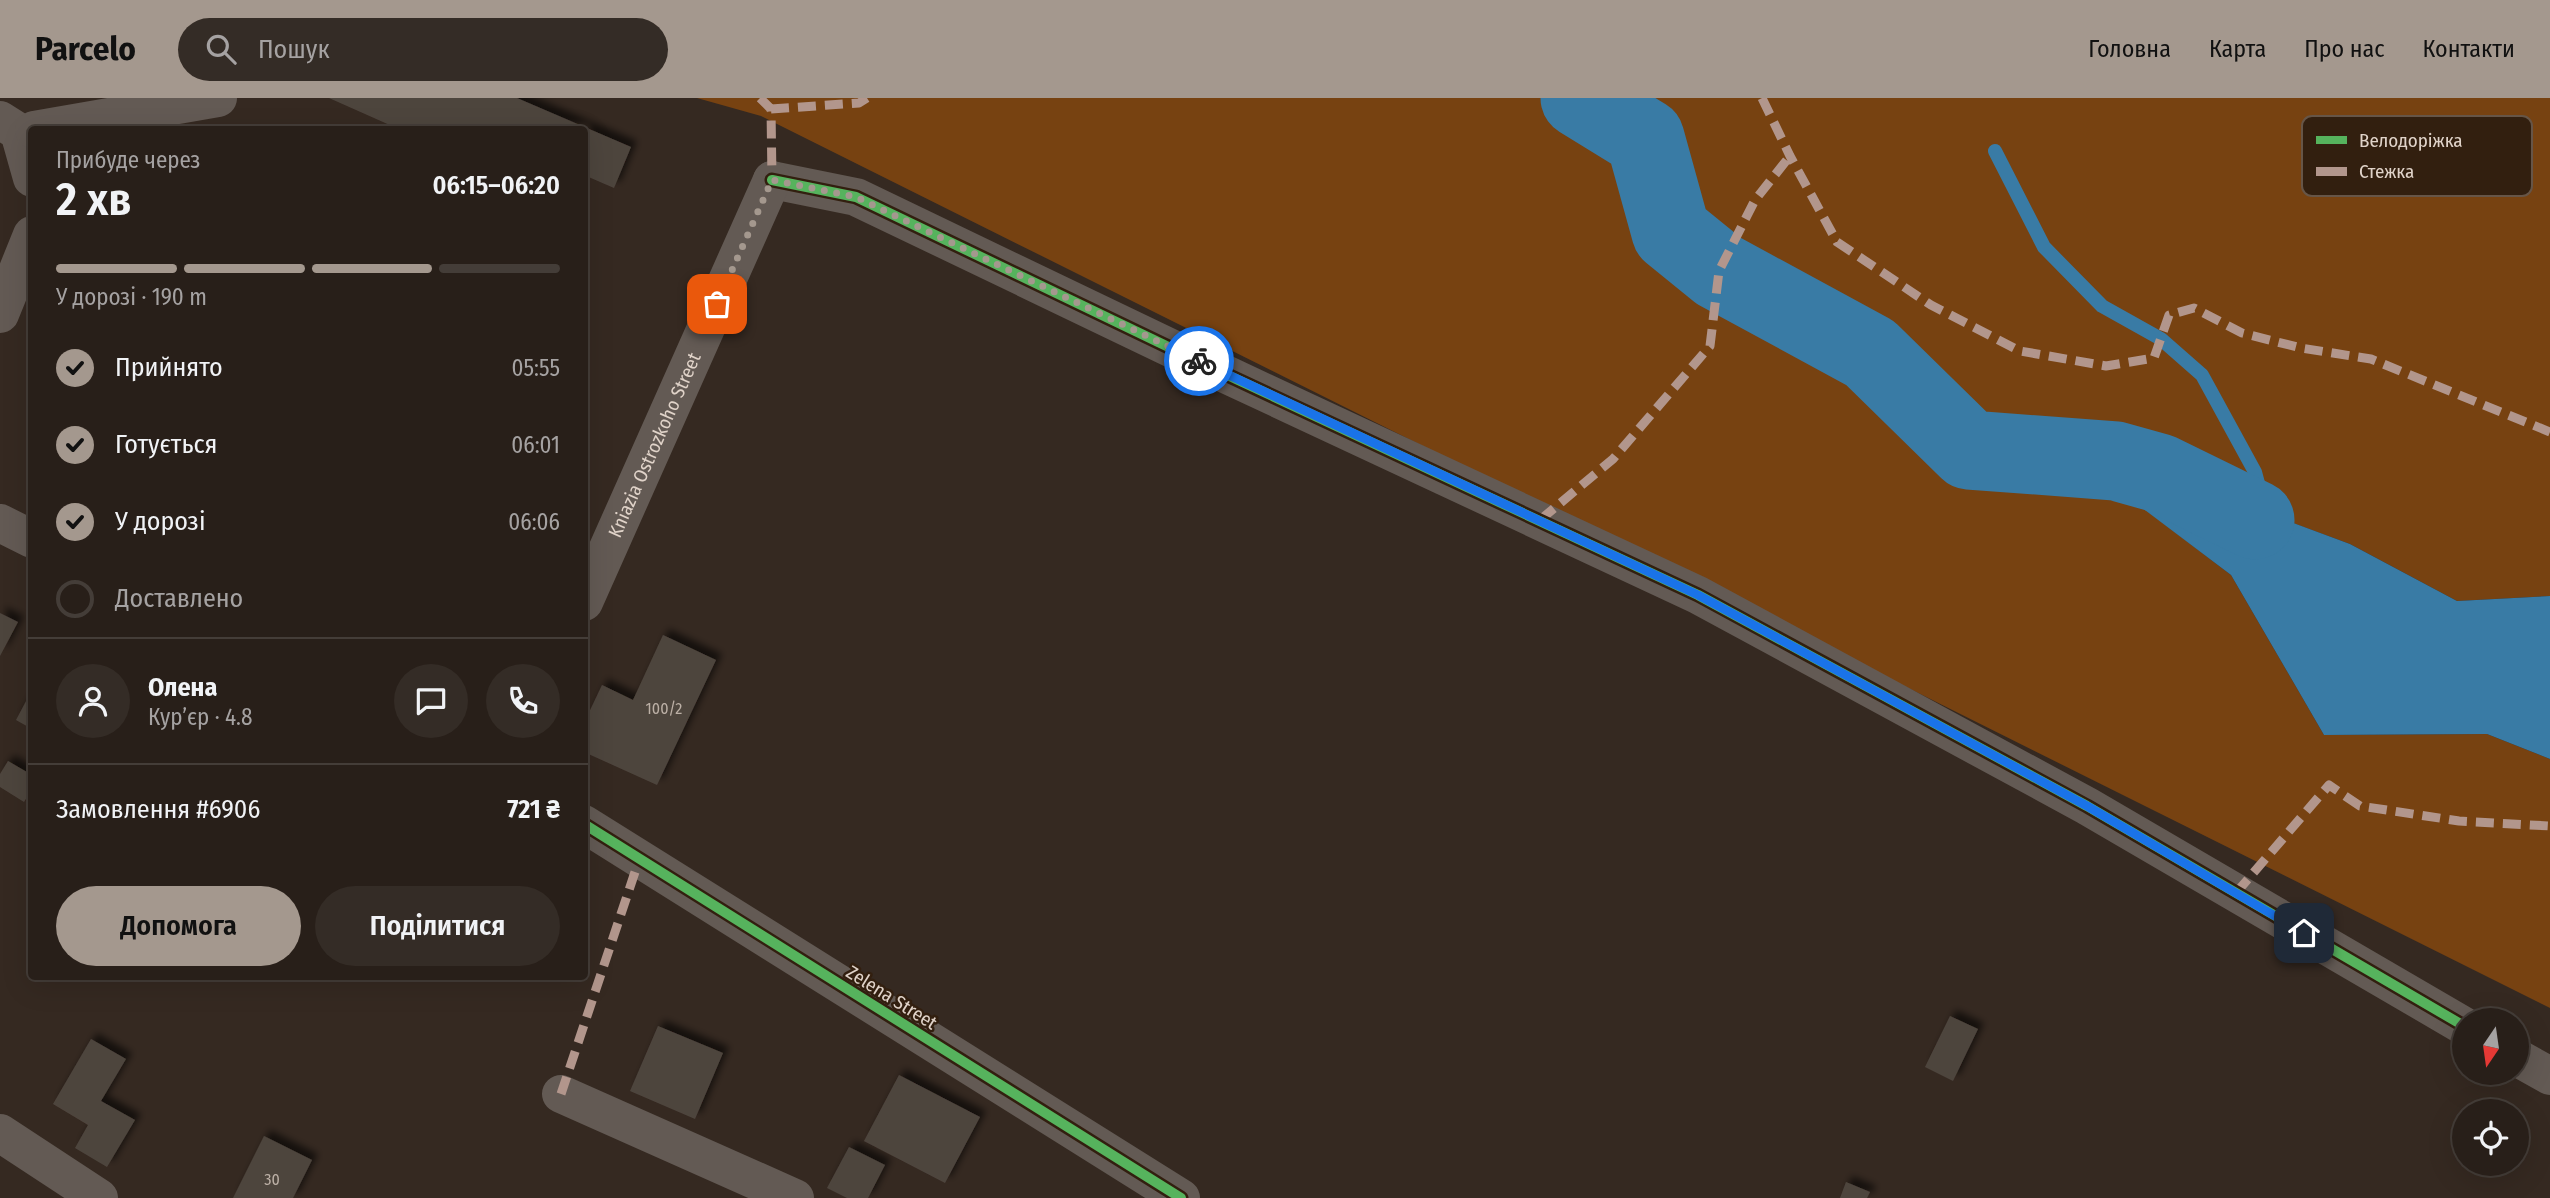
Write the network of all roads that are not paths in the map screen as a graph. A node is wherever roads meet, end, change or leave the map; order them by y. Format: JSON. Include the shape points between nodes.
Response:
{"nodes":[{"id":1,"x":218,"y":98,"type":"edge"},
{"id":2,"x":34,"y":126,"type":"edge"},
{"id":3,"x":21,"y":128,"type":"edge"},
{"id":4,"x":28,"y":160,"type":"edge"},
{"id":5,"x":28,"y":245,"type":"edge"},
{"id":6,"x":0,"y":314,"type":"edge"},
{"id":7,"x":0,"y":523,"type":"edge"},
{"id":8,"x":28,"y":536,"type":"edge"},
{"id":9,"x":588,"y":593,"type":"edge"},
{"id":10,"x":588,"y":827,"type":"edge"},
{"id":11,"x":2452,"y":1019,"type":"edge"},
{"id":12,"x":2529,"y":1064,"type":"edge"},
{"id":13,"x":2550,"y":1076,"type":"edge"},
{"id":14,"x":561,"y":1094,"type":"dead end"},
{"id":15,"x":0,"y":1133,"type":"edge"},
{"id":16,"x":99,"y":1198,"type":"edge"},
{"id":17,"x":795,"y":1198,"type":"edge"},
{"id":18,"x":1181,"y":1198,"type":"edge"}],
"edges":[{"from":1,"to":2,"type":"street"},
{"from":3,"to":4,"type":"street"},
{"from":5,"to":6,"type":"street"},
{"from":7,"to":8,"type":"street"},
{"from":9,"to":11,"type":"street","name":"Kniazia Ostrozkoho Street","via":[[772,180],[856,197],[1698,595],[2087,806]]},
{"from":10,"to":18,"type":"street","name":"Zelena Street"},
{"from":12,"to":13,"type":"street"},
{"from":14,"to":17,"type":"street"},
{"from":15,"to":16,"type":"street"}]}
